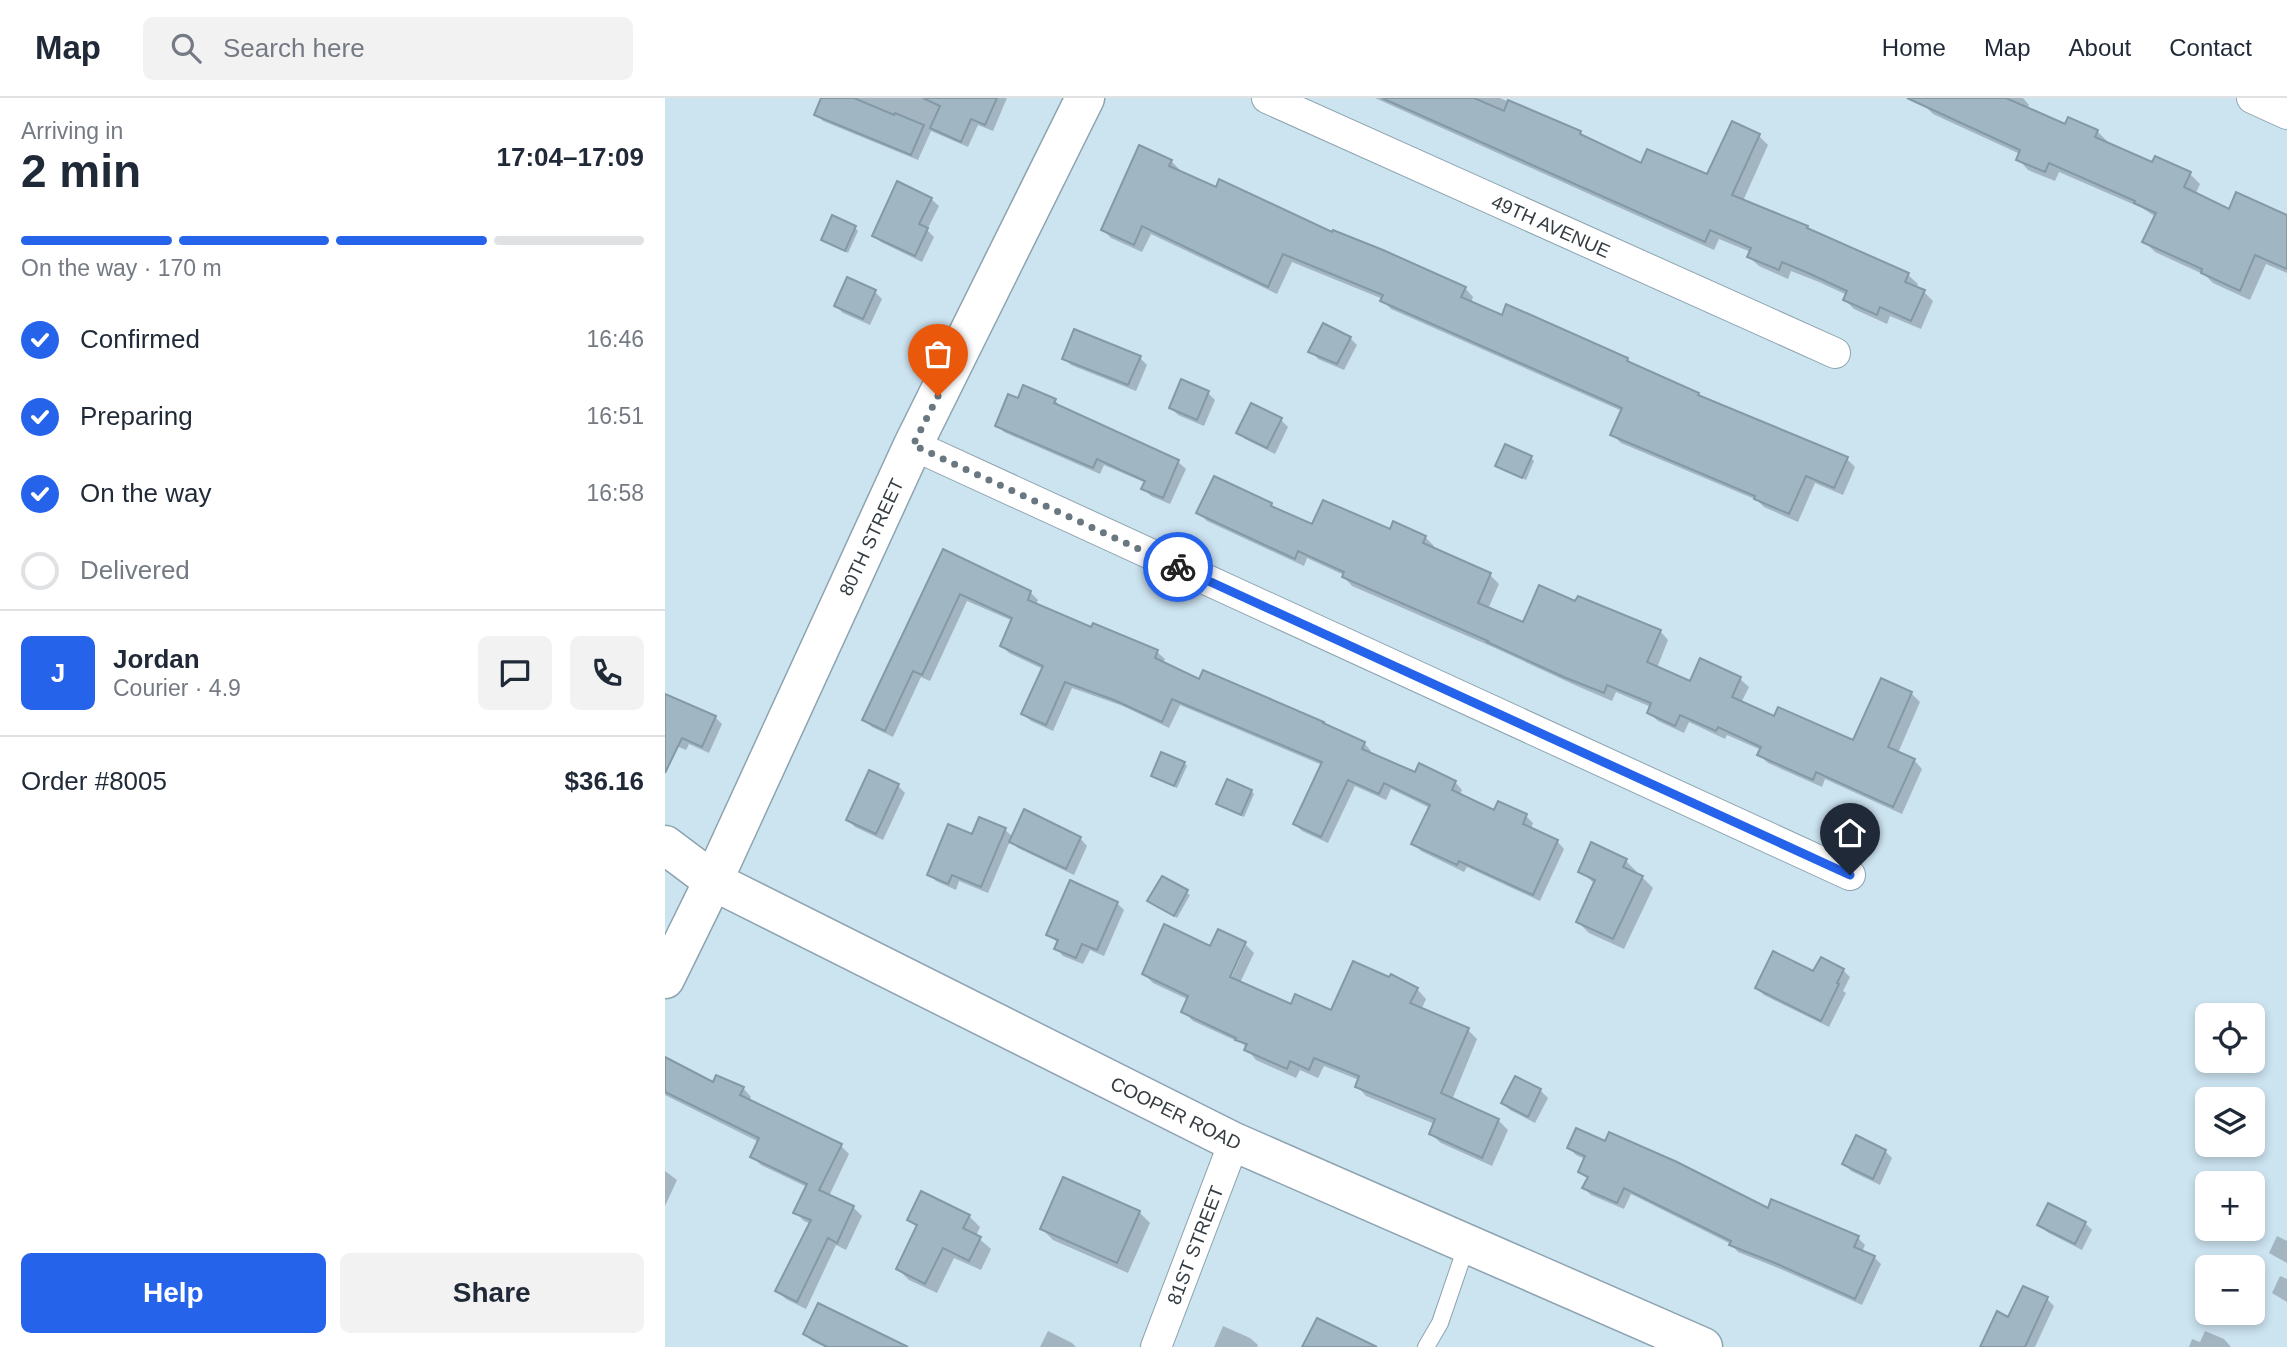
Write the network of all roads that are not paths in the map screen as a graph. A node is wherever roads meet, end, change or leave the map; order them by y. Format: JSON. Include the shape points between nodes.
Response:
{"nodes":[{"id":1,"x":1085,"y":98,"type":"edge"},
{"id":2,"x":1266,"y":98,"type":"edge"},
{"id":3,"x":2252,"y":98,"type":"edge"},
{"id":4,"x":2287,"y":114,"type":"edge"},
{"id":5,"x":1835,"y":353,"type":"dead end"},
{"id":6,"x":913,"y":445,"type":"junction"},
{"id":7,"x":665,"y":845,"type":"edge"},
{"id":8,"x":1850,"y":875,"type":"dead end"},
{"id":9,"x":713,"y":881,"type":"junction"},
{"id":10,"x":665,"y":979,"type":"edge"},
{"id":11,"x":1234,"y":1142,"type":"junction"},
{"id":12,"x":1468,"y":1244,"type":"junction"},
{"id":13,"x":1156,"y":1347,"type":"edge"},
{"id":14,"x":1426,"y":1347,"type":"edge"},
{"id":15,"x":1703,"y":1347,"type":"edge"}],
"edges":[{"from":1,"to":6,"type":"street","name":"80TH STREET"},
{"from":2,"to":5,"type":"street","name":"49TH AVENUE"},
{"from":3,"to":4,"type":"street"},
{"from":6,"to":8,"type":"street"},
{"from":6,"to":9,"type":"street","name":"80TH STREET"},
{"from":7,"to":9,"type":"street","name":"COOPER ROAD"},
{"from":9,"to":10,"type":"street","name":"80TH STREET"},
{"from":9,"to":11,"type":"street","name":"COOPER ROAD"},
{"from":11,"to":12,"type":"street","name":"COOPER ROAD"},
{"from":11,"to":13,"type":"street","name":"81ST STREET"},
{"from":12,"to":14,"type":"lane","via":[[1440,1323]]},
{"from":12,"to":15,"type":"street","name":"COOPER ROAD"}]}
